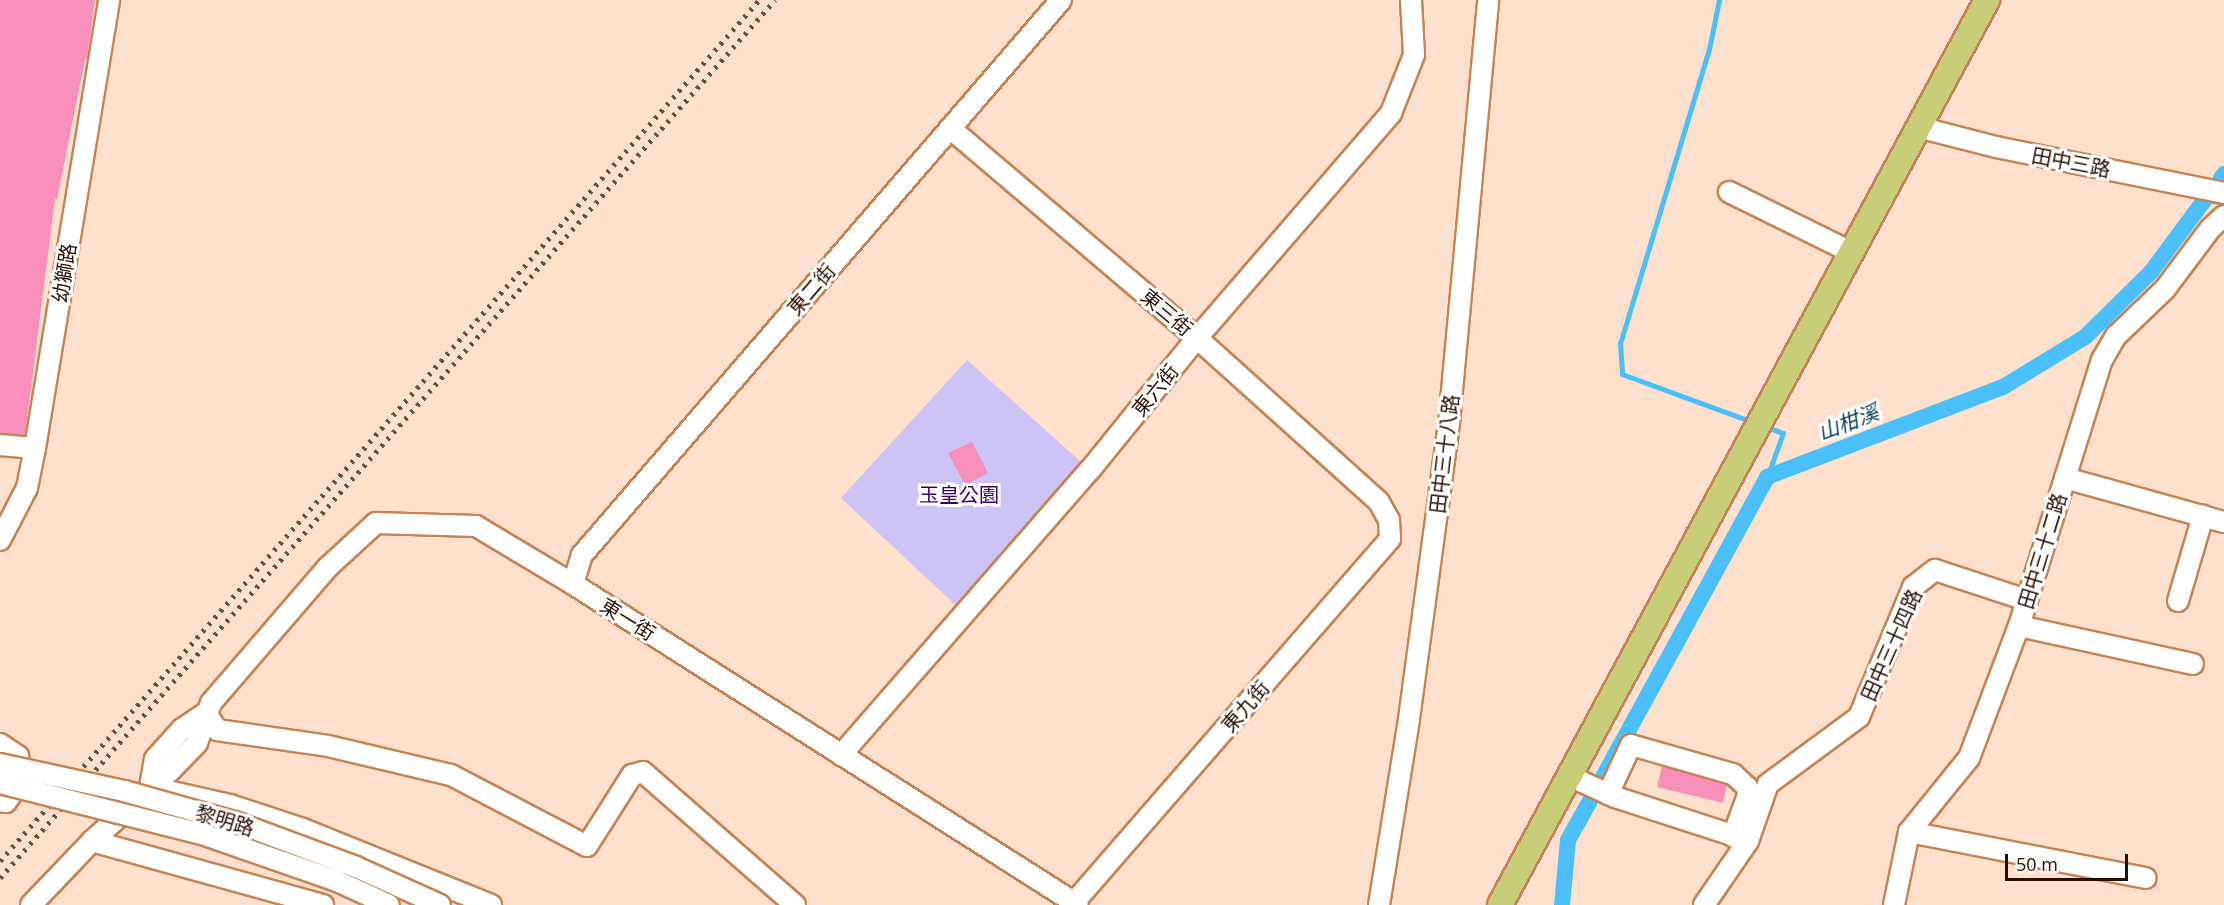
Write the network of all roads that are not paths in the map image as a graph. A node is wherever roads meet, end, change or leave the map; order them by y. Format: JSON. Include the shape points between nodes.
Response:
{"nodes":[{"id":1,"x":109,"y":0,"type":"edge"},
{"id":2,"x":1061,"y":0,"type":"edge"},
{"id":3,"x":1411,"y":0,"type":"edge"},
{"id":4,"x":1488,"y":0,"type":"edge"},
{"id":5,"x":1987,"y":0,"type":"edge"},
{"id":6,"x":1918,"y":127,"type":"junction"},
{"id":7,"x":950,"y":128,"type":"junction"},
{"id":8,"x":1729,"y":192,"type":"dead end"},
{"id":9,"x":2224,"y":193,"type":"edge"},
{"id":10,"x":2224,"y":216,"type":"edge"},
{"id":11,"x":1851,"y":252,"type":"junction"},
{"id":12,"x":1197,"y":338,"type":"junction"},
{"id":13,"x":0,"y":445,"type":"edge"},
{"id":14,"x":35,"y":448,"type":"junction"},
{"id":15,"x":2065,"y":478,"type":"junction"},
{"id":16,"x":1379,"y":502,"type":"joint"},
{"id":17,"x":2203,"y":516,"type":"junction"},
{"id":18,"x":2224,"y":522,"type":"edge"},
{"id":19,"x":0,"y":540,"type":"edge"},
{"id":20,"x":573,"y":584,"type":"junction"},
{"id":21,"x":2026,"y":600,"type":"junction"},
{"id":22,"x":2178,"y":601,"type":"dead end"},
{"id":23,"x":2019,"y":626,"type":"junction"},
{"id":24,"x":2193,"y":664,"type":"dead end"},
{"id":25,"x":206,"y":713,"type":"junction"},
{"id":26,"x":0,"y":744,"type":"edge"},
{"id":27,"x":841,"y":755,"type":"junction"},
{"id":28,"x":0,"y":764,"type":"edge"},
{"id":29,"x":1569,"y":776,"type":"junction"},
{"id":30,"x":0,"y":783,"type":"edge"},
{"id":31,"x":150,"y":787,"type":"junction"},
{"id":32,"x":1608,"y":794,"type":"junction"},
{"id":33,"x":0,"y":801,"type":"edge"},
{"id":34,"x":1909,"y":832,"type":"junction"},
{"id":35,"x":1741,"y":838,"type":"junction"},
{"id":36,"x":92,"y":840,"type":"junction"},
{"id":37,"x":2146,"y":879,"type":"dead end"},
{"id":38,"x":1076,"y":904,"type":"edge"},
{"id":39,"x":31,"y":905,"type":"edge"},
{"id":40,"x":323,"y":905,"type":"edge"},
{"id":41,"x":389,"y":905,"type":"edge"},
{"id":42,"x":440,"y":905,"type":"edge"},
{"id":43,"x":491,"y":905,"type":"edge"},
{"id":44,"x":795,"y":905,"type":"edge"},
{"id":45,"x":1379,"y":905,"type":"edge"},
{"id":46,"x":1500,"y":905,"type":"edge"},
{"id":47,"x":1704,"y":905,"type":"edge"},
{"id":48,"x":1894,"y":905,"type":"edge"}],
"edges":[{"from":1,"to":14,"type":"street","name":"幼獅路"},
{"from":2,"to":7,"type":"street","name":"東二街"},
{"from":3,"to":12,"type":"street","name":"東六街","via":[[1414,55],[1392,113]]},
{"from":4,"to":45,"type":"street","name":"田中三十八路","via":[[1449,423]]},
{"from":5,"to":6,"type":"main road"},
{"from":6,"to":9,"type":"street","name":"田中三路","via":[[1996,147]]},
{"from":6,"to":11,"type":"main road"},
{"from":7,"to":12,"type":"street","name":"東三街"},
{"from":7,"to":20,"type":"street","name":"東二街","via":[[582,555]]},
{"from":8,"to":11,"type":"street"},
{"from":10,"to":15,"type":"street","name":"田中三十二路","via":[[2165,289],[2116,336],[2102,360]]},
{"from":11,"to":29,"type":"main road"},
{"from":12,"to":16,"type":"street","name":"東三街"},
{"from":12,"to":27,"type":"street","name":"東六街","via":[[1090,470]]},
{"from":13,"to":14,"type":"street"},
{"from":14,"to":19,"type":"street","name":"幼獅路","via":[[27,488]]},
{"from":15,"to":17,"type":"street"},
{"from":15,"to":21,"type":"street","name":"田中三十二路"},
{"from":16,"to":38,"type":"street","name":"東九街","via":[[1389,520],[1390,539]]},
{"from":17,"to":18,"type":"street"},
{"from":17,"to":22,"type":"street"},
{"from":20,"to":25,"type":"street","name":"東一街","via":[[476,526],[376,523],[327,568],[211,702]]},
{"from":20,"to":27,"type":"street","name":"東一街"},
{"from":21,"to":23,"type":"street","name":"田中三十二路"},
{"from":21,"to":35,"type":"street","name":"田中三十四路","via":[[1935,570],[1913,587],[1859,717],[1768,784]]},
{"from":23,"to":24,"type":"street"},
{"from":23,"to":34,"type":"street","name":"田中三十二路","via":[[1969,758]]},
{"from":25,"to":31,"type":"street","via":[[182,729],[155,759]]},
{"from":25,"to":44,"type":"street","via":[[217,730],[328,746],[451,775],[587,846],[632,775],[644,772]]},
{"from":26,"to":33,"type":"street","via":[[18,756],[21,781],[6,802]]},
{"from":27,"to":38,"type":"street","name":"東一街"},
{"from":28,"to":42,"type":"street","name":"黎明路","bridge":true,"via":[[123,791],[238,823],[356,867]]},
{"from":29,"to":32,"type":"street"},
{"from":29,"to":46,"type":"main road"},
{"from":30,"to":41,"type":"street","name":"黎明路","bridge":true,"via":[[205,835],[337,881]]},
{"from":31,"to":36,"type":"street"},
{"from":31,"to":43,"type":"street","via":[[230,805],[303,828]]},
{"from":32,"to":35,"type":"street"},
{"from":32,"to":35,"type":"street","via":[[1631,745],[1733,774],[1747,786]]},
{"from":34,"to":37,"type":"street"},
{"from":34,"to":48,"type":"street","name":"田中三十二路"},
{"from":35,"to":47,"type":"street","name":"田中三十四路"},
{"from":36,"to":39,"type":"street"},
{"from":36,"to":40,"type":"street"}]}
